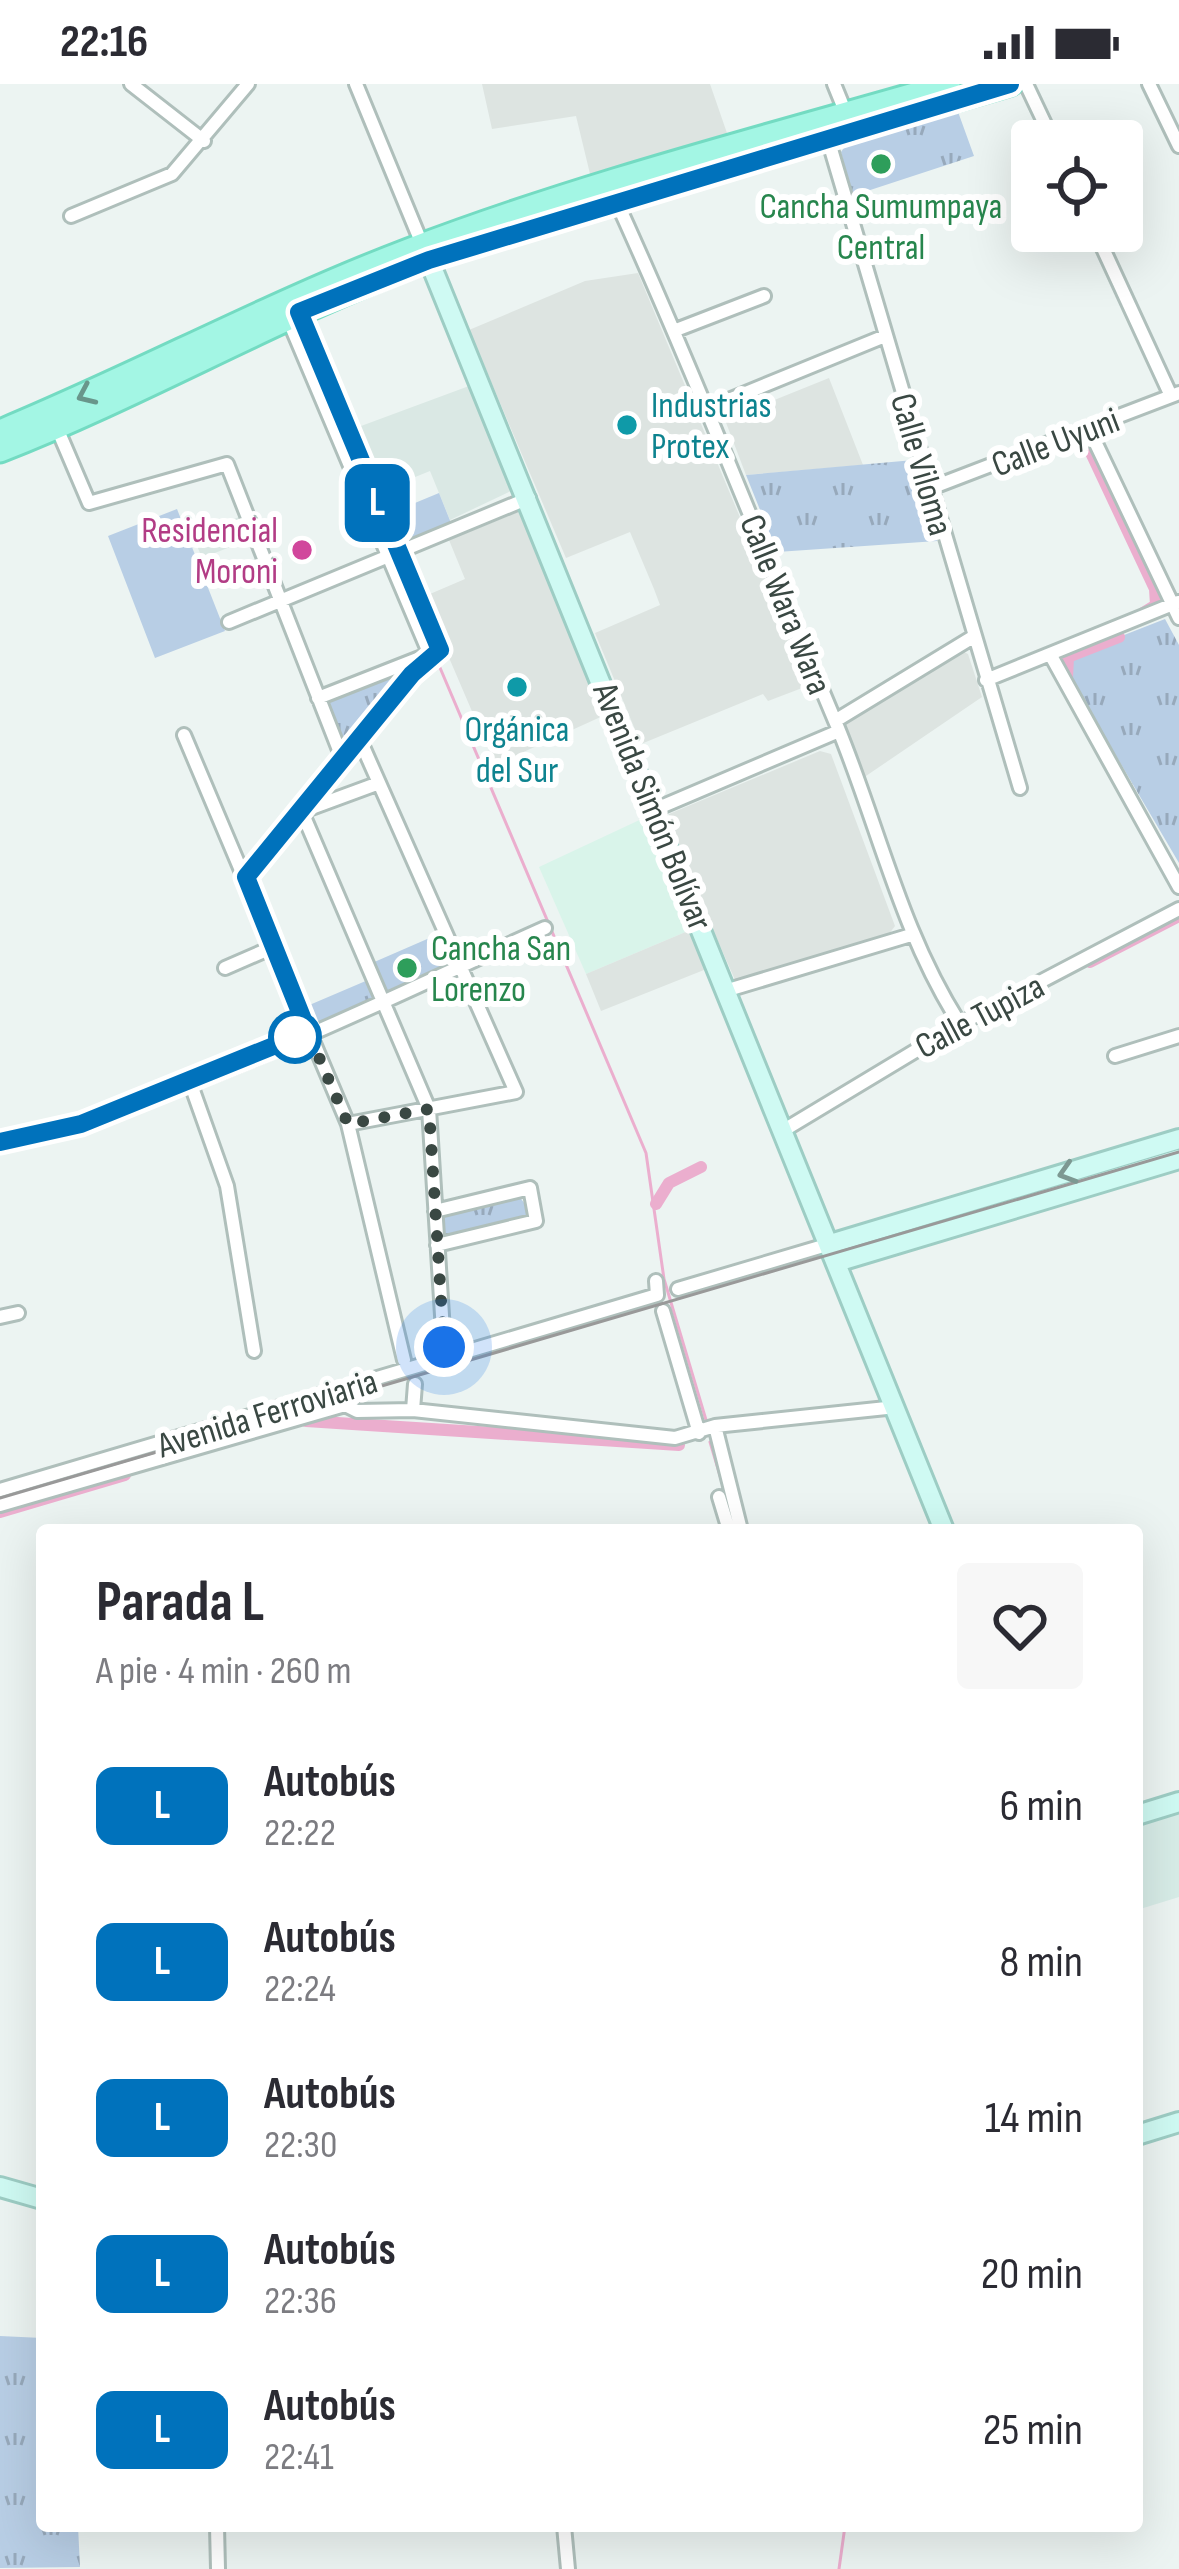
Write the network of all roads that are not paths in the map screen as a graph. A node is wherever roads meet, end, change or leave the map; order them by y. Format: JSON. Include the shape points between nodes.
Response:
{"nodes":[{"id":1,"x":131,"y":84,"type":"edge"},
{"id":2,"x":248,"y":84,"type":"edge"},
{"id":3,"x":356,"y":84,"type":"edge"},
{"id":4,"x":834,"y":84,"type":"edge"},
{"id":5,"x":949,"y":84,"type":"edge"},
{"id":6,"x":1011,"y":84,"type":"edge"},
{"id":7,"x":1026,"y":84,"type":"edge"},
{"id":8,"x":1150,"y":84,"type":"edge"},
{"id":9,"x":1043,"y":120,"type":"edge"},
{"id":10,"x":849,"y":123,"type":"junction"},
{"id":11,"x":828,"y":139,"type":"junction"},
{"id":12,"x":204,"y":141,"type":"junction"},
{"id":13,"x":1179,"y":146,"type":"edge"},
{"id":14,"x":612,"y":193,"type":"junction"},
{"id":15,"x":70,"y":216,"type":"dead end"},
{"id":16,"x":426,"y":252,"type":"junction"},
{"id":17,"x":1105,"y":252,"type":"edge"},
{"id":18,"x":764,"y":296,"type":"dead end"},
{"id":19,"x":290,"y":306,"type":"junction"},
{"id":20,"x":676,"y":330,"type":"junction"},
{"id":21,"x":885,"y":336,"type":"junction"},
{"id":22,"x":1175,"y":395,"type":"edge"},
{"id":23,"x":709,"y":409,"type":"junction"},
{"id":24,"x":57,"y":428,"type":"junction"},
{"id":25,"x":1089,"y":429,"type":"junction"},
{"id":26,"x":0,"y":430,"type":"edge"},
{"id":27,"x":0,"y":451,"type":"edge"},
{"id":28,"x":931,"y":488,"type":"junction"},
{"id":29,"x":529,"y":498,"type":"junction"},
{"id":30,"x":392,"y":556,"type":"junction"},
{"id":31,"x":282,"y":602,"type":"junction"},
{"id":32,"x":1177,"y":608,"type":"edge"},
{"id":33,"x":230,"y":622,"type":"dead end"},
{"id":34,"x":973,"y":637,"type":"junction"},
{"id":35,"x":435,"y":653,"type":"junction"},
{"id":36,"x":1050,"y":654,"type":"junction"},
{"id":37,"x":986,"y":680,"type":"junction"},
{"id":38,"x":318,"y":698,"type":"junction"},
{"id":39,"x":837,"y":726,"type":"junction"},
{"id":40,"x":184,"y":735,"type":"dead end"},
{"id":41,"x":360,"y":740,"type":"junction"},
{"id":42,"x":343,"y":760,"type":"junction"},
{"id":43,"x":379,"y":783,"type":"junction"},
{"id":44,"x":1020,"y":788,"type":"dead end"},
{"id":45,"x":656,"y":809,"type":"junction"},
{"id":46,"x":302,"y":812,"type":"junction"},
{"id":47,"x":246,"y":877,"type":"junction"},
{"id":48,"x":1177,"y":881,"type":"edge"},
{"id":49,"x":1179,"y":908,"type":"edge"},
{"id":50,"x":544,"y":928,"type":"dead end"},
{"id":51,"x":911,"y":935,"type":"junction"},
{"id":52,"x":271,"y":948,"type":"junction"},
{"id":53,"x":460,"y":966,"type":"junction"},
{"id":54,"x":224,"y":968,"type":"dead end"},
{"id":55,"x":728,"y":990,"type":"junction"},
{"id":56,"x":382,"y":1001,"type":"junction"},
{"id":57,"x":960,"y":1024,"type":"junction"},
{"id":58,"x":308,"y":1032,"type":"junction"},
{"id":59,"x":1179,"y":1036,"type":"edge"},
{"id":60,"x":1115,"y":1056,"type":"dead end"},
{"id":61,"x":190,"y":1082,"type":"junction"},
{"id":62,"x":429,"y":1109,"type":"junction"},
{"id":63,"x":348,"y":1124,"type":"junction"},
{"id":64,"x":784,"y":1130,"type":"junction"},
{"id":65,"x":1179,"y":1139,"type":"edge"},
{"id":66,"x":0,"y":1142,"type":"edge"},
{"id":67,"x":1179,"y":1159,"type":"edge"},
{"id":68,"x":435,"y":1210,"type":"junction"},
{"id":69,"x":437,"y":1245,"type":"junction"},
{"id":70,"x":834,"y":1253,"type":"junction"},
{"id":71,"x":656,"y":1281,"type":"dead end"},
{"id":72,"x":678,"y":1289,"type":"dead end"},
{"id":73,"x":663,"y":1311,"type":"dead end"},
{"id":74,"x":18,"y":1313,"type":"dead end"},
{"id":75,"x":0,"y":1317,"type":"edge"},
{"id":76,"x":444,"y":1347,"type":"dead end"},
{"id":77,"x":254,"y":1351,"type":"dead end"},
{"id":78,"x":404,"y":1360,"type":"dead end"},
{"id":79,"x":415,"y":1384,"type":"dead end"},
{"id":80,"x":896,"y":1407,"type":"junction"},
{"id":81,"x":413,"y":1410,"type":"junction"},
{"id":82,"x":715,"y":1426,"type":"junction"},
{"id":83,"x":699,"y":1432,"type":"junction"},
{"id":84,"x":0,"y":1490,"type":"edge"},
{"id":85,"x":719,"y":1497,"type":"dead end"},
{"id":86,"x":0,"y":1505,"type":"edge"},
{"id":87,"x":727,"y":1524,"type":"edge"},
{"id":88,"x":740,"y":1524,"type":"edge"},
{"id":89,"x":942,"y":1524,"type":"edge"},
{"id":90,"x":1179,"y":1802,"type":"edge"},
{"id":91,"x":1143,"y":1813,"type":"edge"},
{"id":92,"x":1179,"y":2122,"type":"edge"},
{"id":93,"x":1143,"y":2133,"type":"edge"},
{"id":94,"x":0,"y":2186,"type":"edge"},
{"id":95,"x":36,"y":2197,"type":"edge"},
{"id":96,"x":217,"y":2532,"type":"edge"},
{"id":97,"x":565,"y":2532,"type":"edge"},
{"id":98,"x":218,"y":2569,"type":"edge"},
{"id":99,"x":568,"y":2569,"type":"edge"}],
"edges":[{"from":1,"to":12,"type":"street"},
{"from":2,"to":12,"type":"street"},
{"from":3,"to":16,"type":"street","name":"Avenida Simón Bolívar"},
{"from":4,"to":10,"type":"street"},
{"from":5,"to":10,"type":"main road"},
{"from":6,"to":10,"type":"main road"},
{"from":7,"to":9,"type":"street"},
{"from":8,"to":13,"type":"street"},
{"from":10,"to":11,"type":"main road"},
{"from":10,"to":14,"type":"main road"},
{"from":11,"to":14,"type":"main road"},
{"from":11,"to":21,"type":"street","name":"Calle Viloma"},
{"from":12,"to":15,"type":"street","via":[[172,173]]},
{"from":14,"to":16,"type":"main road"},
{"from":14,"to":20,"type":"street","name":"Calle Wara Wara"},
{"from":16,"to":19,"type":"main road"},
{"from":16,"to":29,"type":"street","name":"Avenida Simón Bolívar"},
{"from":17,"to":22,"type":"street"},
{"from":18,"to":20,"type":"street"},
{"from":19,"to":24,"type":"main road"},
{"from":19,"to":26,"type":"main road","one_way":true},
{"from":19,"to":30,"type":"street"},
{"from":20,"to":23,"type":"street","name":"Calle Wara Wara"},
{"from":21,"to":23,"type":"street"},
{"from":21,"to":28,"type":"street","name":"Calle Viloma"},
{"from":22,"to":25,"type":"street","name":"Calle Uyuni"},
{"from":23,"to":39,"type":"street","name":"Calle Wara Wara"},
{"from":24,"to":27,"type":"main road"},
{"from":24,"to":31,"type":"street","via":[[89,503],[227,464]]},
{"from":25,"to":28,"type":"street","name":"Calle Uyuni"},
{"from":25,"to":32,"type":"street"},
{"from":28,"to":34,"type":"street","name":"Calle Viloma"},
{"from":29,"to":30,"type":"street"},
{"from":29,"to":45,"type":"street","name":"Avenida Simón Bolívar"},
{"from":30,"to":31,"type":"street"},
{"from":30,"to":35,"type":"street"},
{"from":31,"to":33,"type":"street"},
{"from":31,"to":38,"type":"street"},
{"from":32,"to":36,"type":"street"},
{"from":34,"to":37,"type":"street","name":"Calle Viloma"},
{"from":34,"to":39,"type":"street"},
{"from":35,"to":38,"type":"street"},
{"from":35,"to":41,"type":"street"},
{"from":36,"to":37,"type":"street"},
{"from":36,"to":48,"type":"street"},
{"from":37,"to":44,"type":"street","name":"Calle Viloma"},
{"from":38,"to":42,"type":"street"},
{"from":39,"to":45,"type":"street"},
{"from":39,"to":51,"type":"street","name":"Calle Wara Wara"},
{"from":40,"to":47,"type":"street"},
{"from":41,"to":42,"type":"street"},
{"from":41,"to":43,"type":"street"},
{"from":42,"to":46,"type":"street"},
{"from":43,"to":46,"type":"street"},
{"from":43,"to":53,"type":"street"},
{"from":45,"to":55,"type":"street","name":"Avenida Simón Bolívar"},
{"from":46,"to":47,"type":"street"},
{"from":46,"to":56,"type":"street"},
{"from":47,"to":52,"type":"street"},
{"from":49,"to":57,"type":"street","name":"Calle Tupiza"},
{"from":50,"to":53,"type":"street"},
{"from":51,"to":55,"type":"street"},
{"from":51,"to":57,"type":"street","name":"Calle Wara Wara"},
{"from":52,"to":54,"type":"street"},
{"from":52,"to":58,"type":"street"},
{"from":53,"to":56,"type":"street"},
{"from":53,"to":62,"type":"street","via":[[516,1092]]},
{"from":55,"to":64,"type":"street","name":"Avenida Simón Bolívar"},
{"from":56,"to":58,"type":"street"},
{"from":56,"to":62,"type":"street"},
{"from":57,"to":64,"type":"street","name":"Calle Tupiza"},
{"from":58,"to":61,"type":"street"},
{"from":58,"to":63,"type":"street"},
{"from":59,"to":60,"type":"street"},
{"from":61,"to":66,"type":"street","via":[[81,1124]]},
{"from":61,"to":77,"type":"street","via":[[227,1186]]},
{"from":62,"to":63,"type":"street"},
{"from":62,"to":68,"type":"street"},
{"from":63,"to":78,"type":"street"},
{"from":64,"to":70,"type":"street","name":"Avenida Simón Bolívar"},
{"from":65,"to":70,"type":"street","one_way":true},
{"from":67,"to":70,"type":"street"},
{"from":68,"to":69,"type":"street"},
{"from":68,"to":69,"type":"street","via":[[530,1189],[536,1221]]},
{"from":69,"to":76,"type":"street"},
{"from":70,"to":72,"type":"street"},
{"from":70,"to":80,"type":"street","name":"Avenida Simón Bolívar"},
{"from":71,"to":84,"type":"street","name":"Avenida Ferroviaria","via":[[657,1295]]},
{"from":73,"to":83,"type":"street"},
{"from":74,"to":75,"type":"street"},
{"from":79,"to":81,"type":"street","name":"Avenida Ferroviaria"},
{"from":80,"to":82,"type":"street"},
{"from":80,"to":89,"type":"street","name":"Avenida Simón Bolívar"},
{"from":81,"to":83,"type":"street","via":[[675,1438]]},
{"from":81,"to":86,"type":"street","name":"Avenida Ferroviaria","via":[[320,1408]]},
{"from":82,"to":83,"type":"street"},
{"from":82,"to":88,"type":"street"},
{"from":85,"to":87,"type":"street"},
{"from":90,"to":91,"type":"street"},
{"from":92,"to":93,"type":"street"},
{"from":94,"to":95,"type":"street"},
{"from":96,"to":98,"type":"street"},
{"from":97,"to":99,"type":"street"}]}
